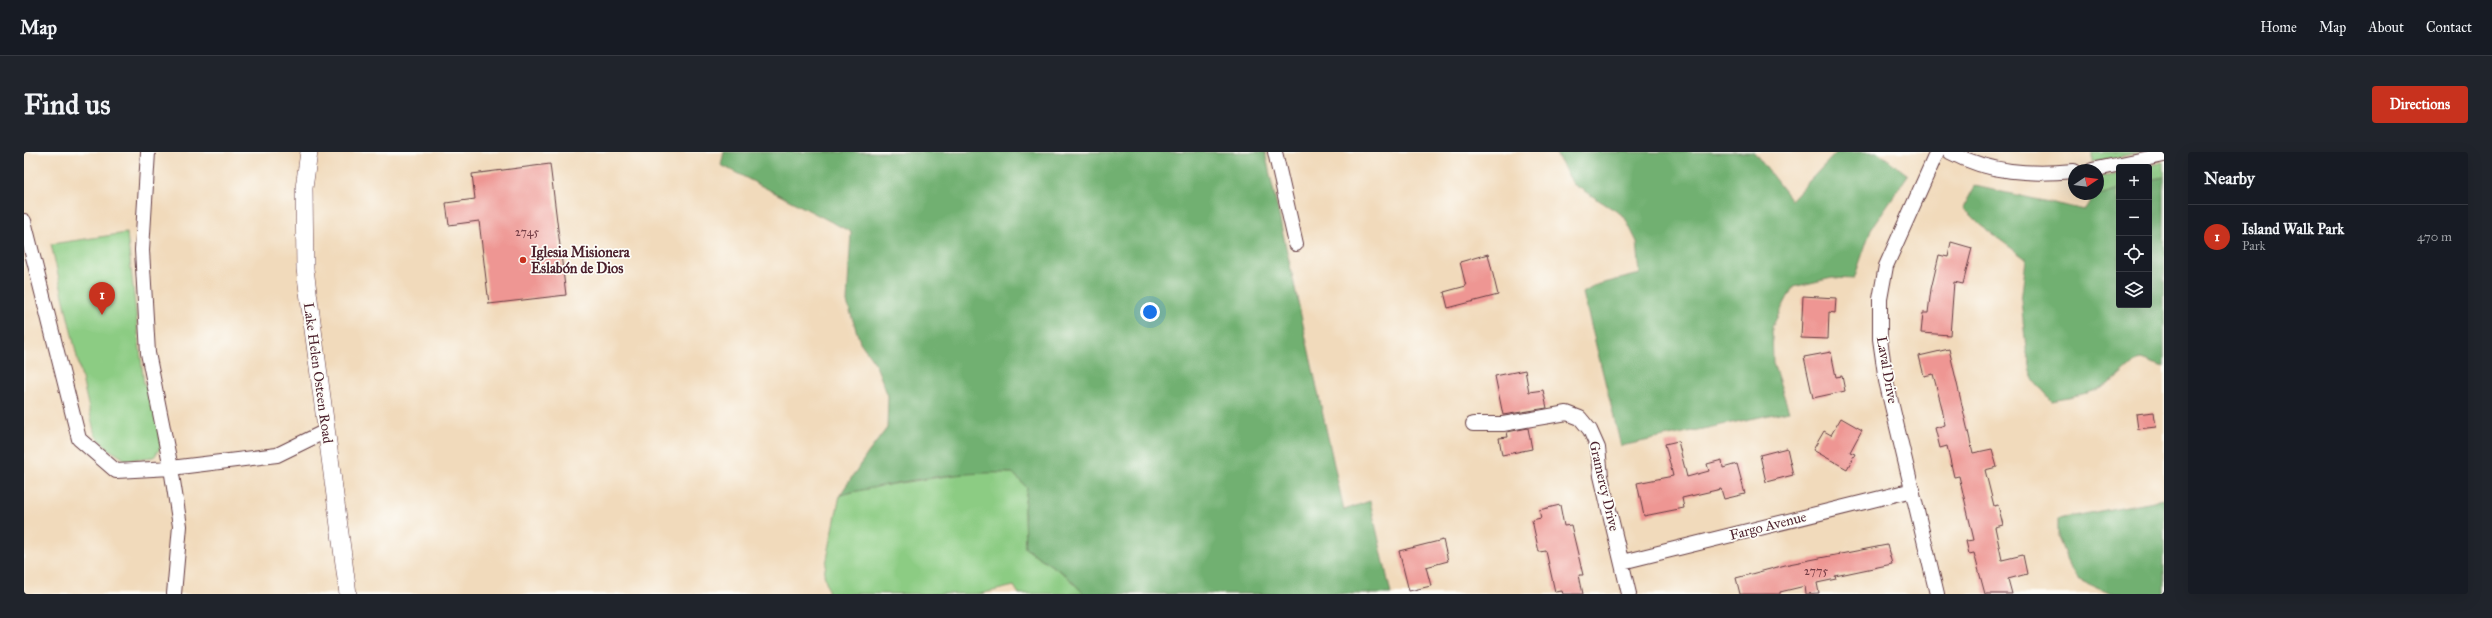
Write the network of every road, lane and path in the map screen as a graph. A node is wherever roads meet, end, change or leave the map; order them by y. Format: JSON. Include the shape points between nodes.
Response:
{"nodes":[{"id":1,"x":148,"y":152,"type":"edge"},
{"id":2,"x":309,"y":152,"type":"edge"},
{"id":3,"x":1275,"y":152,"type":"edge"},
{"id":4,"x":1937,"y":152,"type":"edge"},
{"id":5,"x":1950,"y":152,"type":"edge"},
{"id":6,"x":2164,"y":155,"type":"edge"},
{"id":7,"x":2104,"y":168,"type":"edge"},
{"id":8,"x":2068,"y":172,"type":"edge"},
{"id":9,"x":24,"y":221,"type":"edge"},
{"id":10,"x":1296,"y":244,"type":"dead end"},
{"id":11,"x":1473,"y":424,"type":"dead end"},
{"id":12,"x":326,"y":431,"type":"junction"},
{"id":13,"x":171,"y":468,"type":"junction"},
{"id":14,"x":1913,"y":490,"type":"junction"},
{"id":15,"x":1622,"y":562,"type":"junction"},
{"id":16,"x":174,"y":594,"type":"edge"},
{"id":17,"x":348,"y":594,"type":"edge"},
{"id":18,"x":1629,"y":594,"type":"edge"},
{"id":19,"x":1937,"y":594,"type":"edge"}],
"edges":[{"from":1,"to":13,"type":"street","via":[[142,250],[148,353]]},
{"from":2,"to":12,"type":"street","name":"Lake Helen Osteen Road","via":[[304,188],[304,269]]},
{"from":3,"to":10,"type":"street"},
{"from":4,"to":14,"type":"street","name":"Laval Drive","via":[[1886,266],[1880,299],[1880,339],[1886,381]]},
{"from":5,"to":8,"type":"street","via":[[2000,170],[2043,174]]},
{"from":6,"to":7,"type":"street"},
{"from":9,"to":13,"type":"street","via":[[79,439],[116,471]]},
{"from":11,"to":15,"type":"street","name":"Gramercy Drive","via":[[1503,424],[1567,413],[1580,418],[1590,430],[1598,448]]},
{"from":12,"to":13,"type":"street","via":[[277,455]]},
{"from":12,"to":17,"type":"street","name":"Lake Helen Osteen Road"},
{"from":13,"to":16,"type":"street","via":[[180,526]]},
{"from":14,"to":15,"type":"street","name":"Fargo Avenue"},
{"from":14,"to":19,"type":"street","name":"Laval Drive"},
{"from":15,"to":18,"type":"street","name":"Gramercy Drive"}]}
